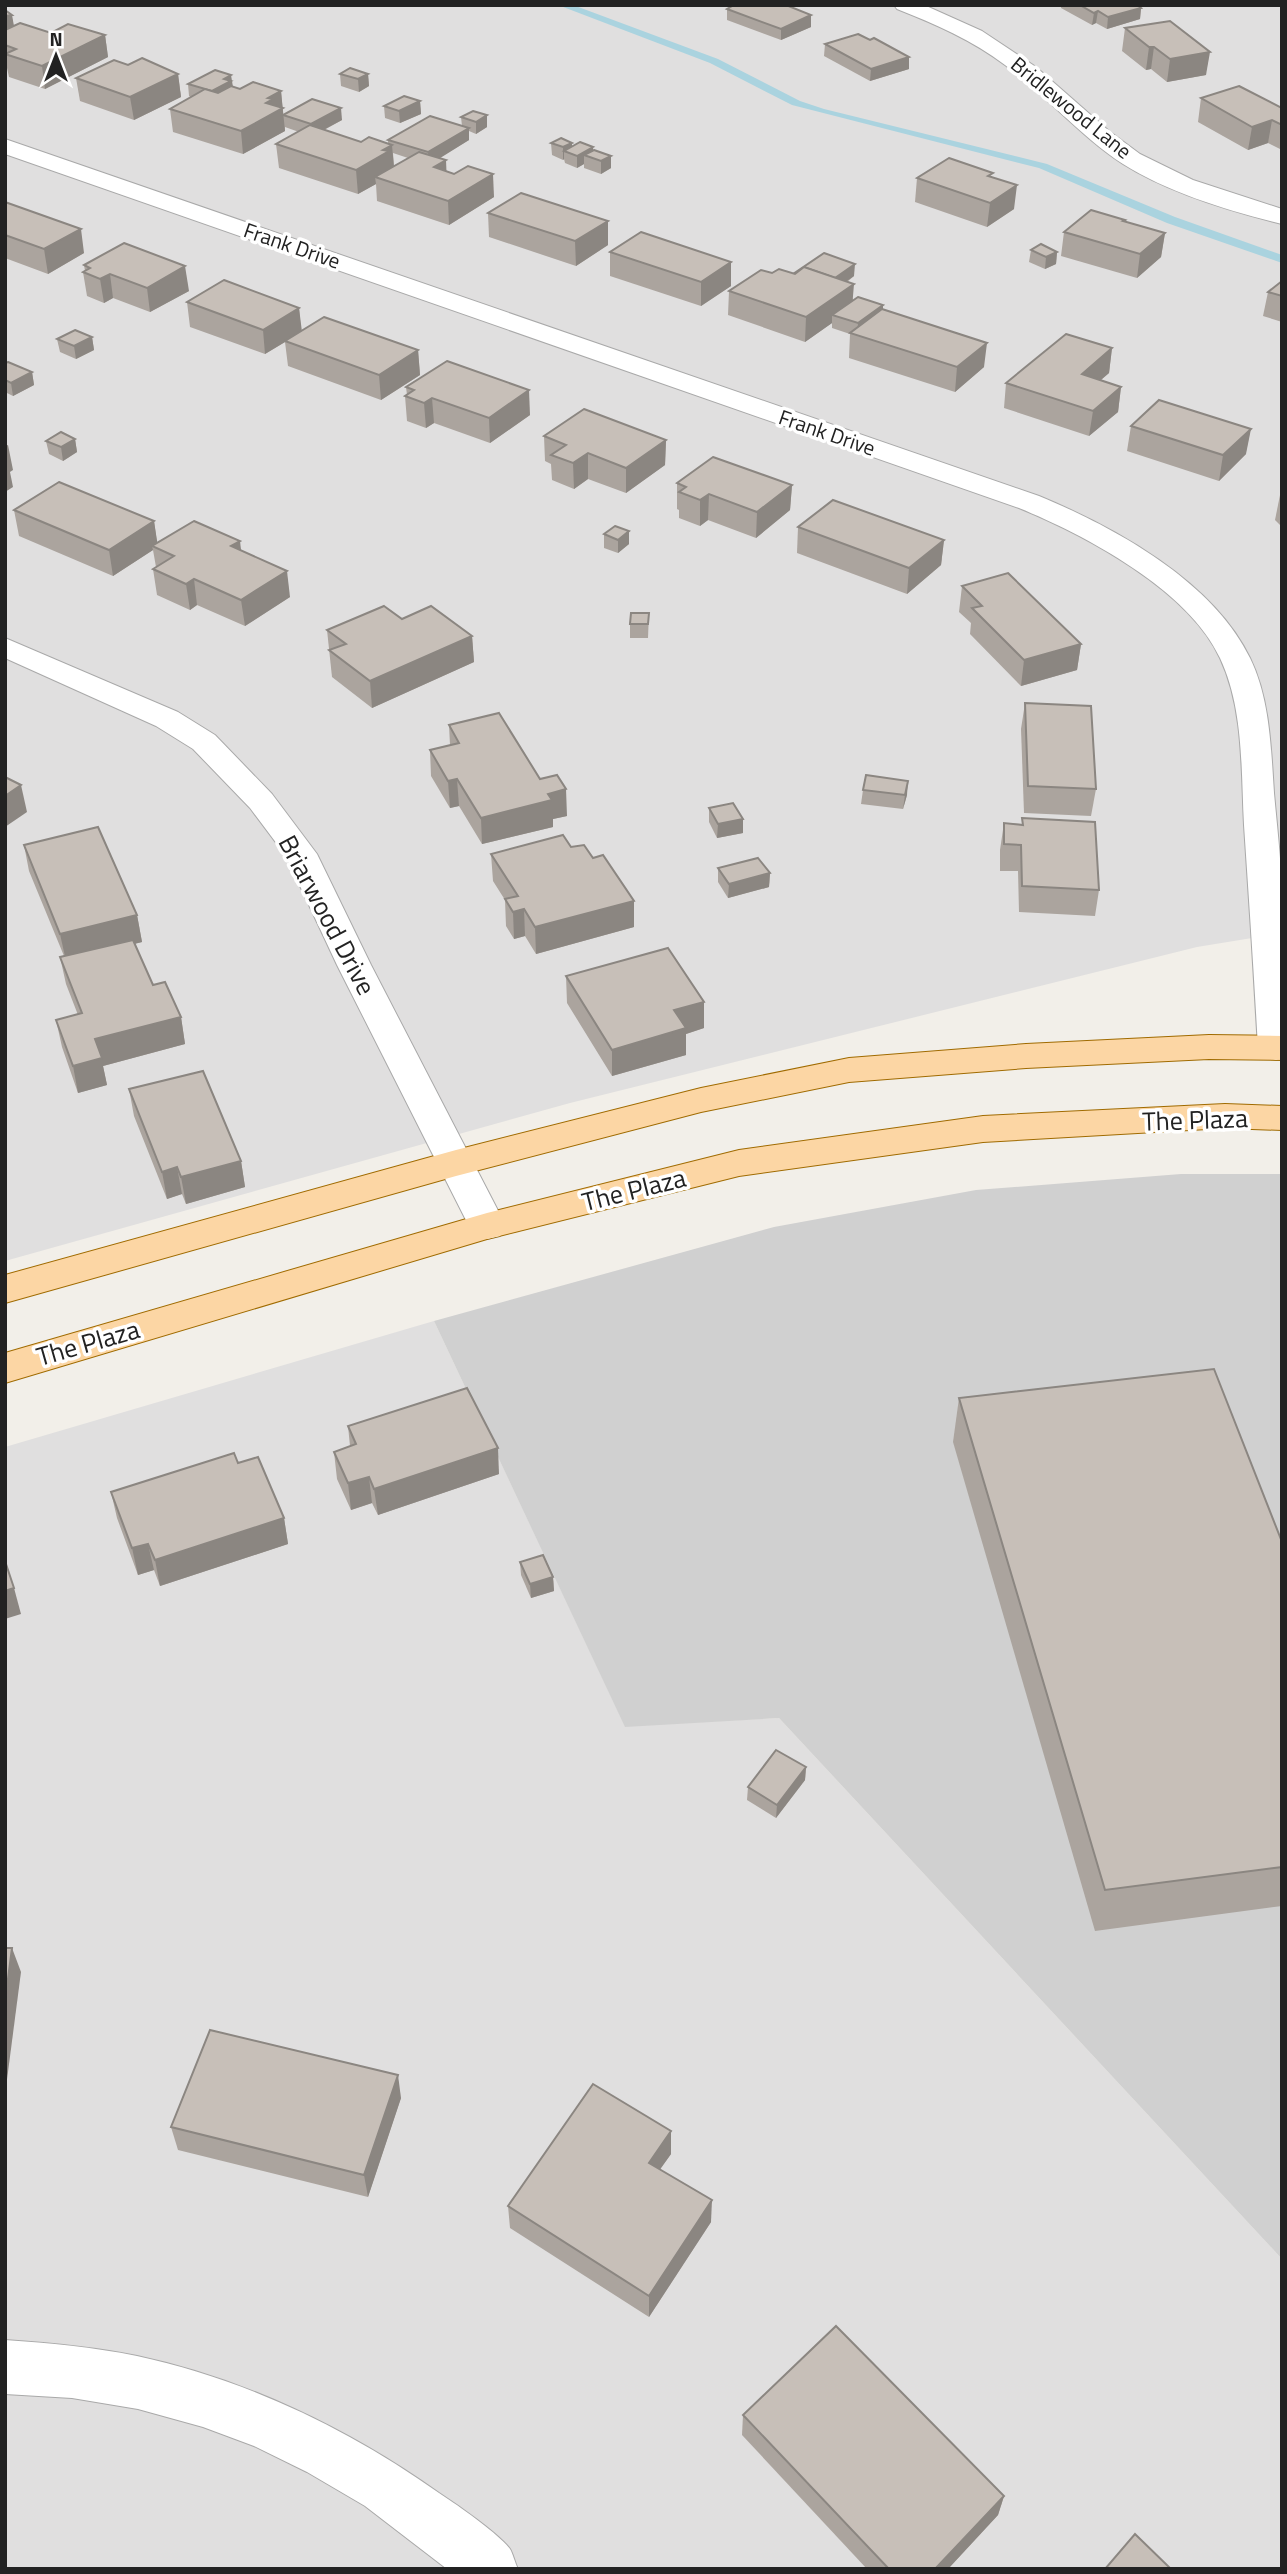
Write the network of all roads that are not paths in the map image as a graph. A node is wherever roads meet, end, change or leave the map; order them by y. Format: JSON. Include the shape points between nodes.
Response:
{"nodes":[{"id":1,"x":904,"y":5,"type":"edge"},
{"id":2,"x":5,"y":146,"type":"edge"},
{"id":3,"x":1282,"y":217,"type":"edge"},
{"id":4,"x":5,"y":647,"type":"edge"},
{"id":5,"x":1279,"y":1048,"type":"edge"},
{"id":6,"x":1282,"y":1118,"type":"edge"},
{"id":7,"x":456,"y":1163,"type":"junction"},
{"id":8,"x":487,"y":1226,"type":"junction"},
{"id":9,"x":5,"y":1289,"type":"edge"},
{"id":10,"x":5,"y":1368,"type":"edge"},
{"id":11,"x":5,"y":2367,"type":"edge"},
{"id":12,"x":489,"y":2569,"type":"edge"}],
"edges":[{"from":1,"to":3,"type":"street","name":"Bridlewood Lane","via":[[965,30],[1012,58],[1105,141],[1135,161]]},
{"from":2,"to":5,"type":"street","name":"Frank Drive","via":[[1029,502],[1118,544],[1180,590],[1217,630],[1235,658],[1253,718]]},
{"from":4,"to":7,"type":"street","name":"Briarwood Drive","via":[[167,719],[204,742],[261,801],[301,854]]},
{"from":5,"to":7,"type":"main road","via":[[1065,1054],[849,1070],[701,1100]]},
{"from":6,"to":8,"type":"main road","name":"The Plaza","via":[[1225,1116],[983,1129],[739,1163]]},
{"from":7,"to":8,"type":"street","name":"Briarwood Drive"},
{"from":7,"to":9,"type":"main road"},
{"from":8,"to":10,"type":"main road","name":"The Plaza"},
{"from":11,"to":12,"type":"street","via":[[130,2380],[293,2435],[360,2470],[449,2531]]}]}
